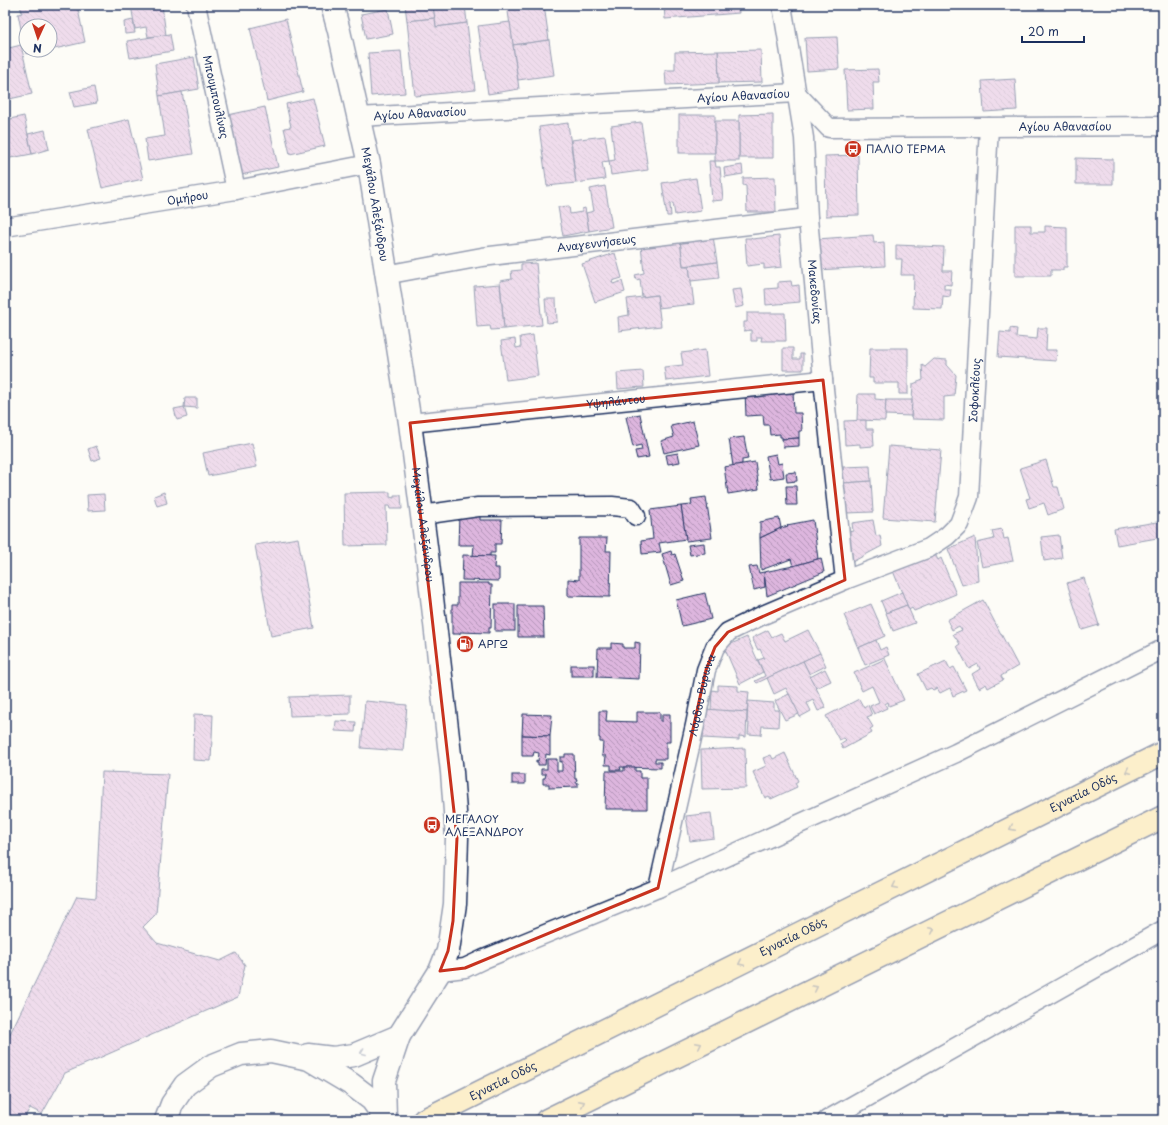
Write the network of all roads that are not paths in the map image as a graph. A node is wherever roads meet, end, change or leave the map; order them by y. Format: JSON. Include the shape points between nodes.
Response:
{"nodes":[{"id":1,"x":196,"y":5,"type":"edge"},
{"id":2,"x":332,"y":5,"type":"edge"},
{"id":3,"x":782,"y":5,"type":"edge"},
{"id":4,"x":796,"y":93,"type":"junction"},
{"id":5,"x":358,"y":117,"type":"junction"},
{"id":6,"x":1163,"y":126,"type":"edge"},
{"id":7,"x":989,"y":127,"type":"junction"},
{"id":8,"x":829,"y":128,"type":"junction"},
{"id":9,"x":804,"y":138,"type":"junction"},
{"id":10,"x":368,"y":164,"type":"junction"},
{"id":11,"x":236,"y":190,"type":"junction"},
{"id":12,"x":808,"y":218,"type":"junction"},
{"id":13,"x":5,"y":227,"type":"edge"},
{"id":14,"x":385,"y":275,"type":"junction"},
{"id":15,"x":823,"y":380,"type":"junction"},
{"id":16,"x":410,"y":423,"type":"junction"},
{"id":17,"x":422,"y":515,"type":"junction"},
{"id":18,"x":636,"y":516,"type":"dead end"},
{"id":19,"x":845,"y":580,"type":"junction"},
{"id":20,"x":1163,"y":649,"type":"edge"},
{"id":21,"x":1163,"y":753,"type":"edge"},
{"id":22,"x":1163,"y":816,"type":"edge"},
{"id":23,"x":658,"y":888,"type":"junction"},
{"id":24,"x":1159,"y":936,"type":"edge"},
{"id":25,"x":440,"y":972,"type":"junction"},
{"id":26,"x":399,"y":1036,"type":"junction"},
{"id":27,"x":271,"y":1052,"type":"junction"},
{"id":28,"x":386,"y":1119,"type":"edge"},
{"id":29,"x":166,"y":1120,"type":"edge"},
{"id":30,"x":424,"y":1120,"type":"edge"},
{"id":31,"x":547,"y":1120,"type":"edge"},
{"id":32,"x":827,"y":1120,"type":"edge"}],
"edges":[{"from":1,"to":11,"type":"street","name":"Μπουμπουλίνας"},
{"from":2,"to":5,"type":"street","name":"Μεγάλου Αλεξάνδρου"},
{"from":3,"to":4,"type":"street","name":"Μακεδονίας"},
{"from":4,"to":5,"type":"street","name":"Αγίου Αθανασίου"},
{"from":4,"to":8,"type":"street","name":"Αγίου Αθανασίου"},
{"from":4,"to":9,"type":"street","name":"Μακεδονίας"},
{"from":5,"to":10,"type":"street","name":"Μεγάλου Αλεξάνδρου"},
{"from":6,"to":7,"type":"street","name":"Αγίου Αθανασίου"},
{"from":7,"to":8,"type":"street","name":"Αγίου Αθανασίου"},
{"from":7,"to":19,"type":"street","name":"Σοφοκλέους","via":[[969,497],[959,524],[947,536],[929,548]]},
{"from":8,"to":9,"type":"street"},
{"from":9,"to":12,"type":"street","name":"Μακεδονίας"},
{"from":10,"to":11,"type":"street","name":"Ομήρου"},
{"from":10,"to":14,"type":"street","name":"Μεγάλου Αλεξάνδρου"},
{"from":11,"to":13,"type":"street","name":"Ομήρου"},
{"from":12,"to":14,"type":"street","name":"Αναγεννήσεως","via":[[482,257]]},
{"from":12,"to":15,"type":"street","name":"Μακεδονίας"},
{"from":14,"to":16,"type":"street","name":"Μεγάλου Αλεξάνδρου"},
{"from":15,"to":16,"type":"street","name":"Υψηλάντου"},
{"from":15,"to":19,"type":"street","name":"Μακεδονίας"},
{"from":16,"to":17,"type":"street","name":"Μεγάλου Αλεξάνδρου"},
{"from":17,"to":18,"type":"street","via":[[478,507],[612,506],[631,508]]},
{"from":17,"to":25,"type":"street","name":"Μεγάλου Αλεξάνδρου","via":[[452,772],[457,838],[453,922],[448,951]]},
{"from":19,"to":23,"type":"street","name":"Λόρδου Βύρωνα","via":[[728,632],[715,647],[706,670]]},
{"from":20,"to":23,"type":"street","via":[[956,754]]},
{"from":21,"to":30,"type":"highway","name":"Εγνατία Οδός","one_way":true},
{"from":31,"to":22,"type":"highway","one_way":true},
{"from":23,"to":25,"type":"street","via":[[465,968]]},
{"from":24,"to":32,"type":"street"},
{"from":25,"to":26,"type":"street","name":"Μεγάλου Αλεξάνδρου"},
{"from":26,"to":27,"type":"street","one_way":true,"via":[[354,1055],[333,1058]]},
{"from":26,"to":28,"type":"street","name":"Μεγάλου Αλεξάνδρου","via":[[384,1081]]},
{"from":27,"to":28,"type":"street","via":[[309,1059],[372,1100]]},
{"from":27,"to":29,"type":"street","via":[[241,1054],[211,1066],[185,1085],[172,1104]]}]}
